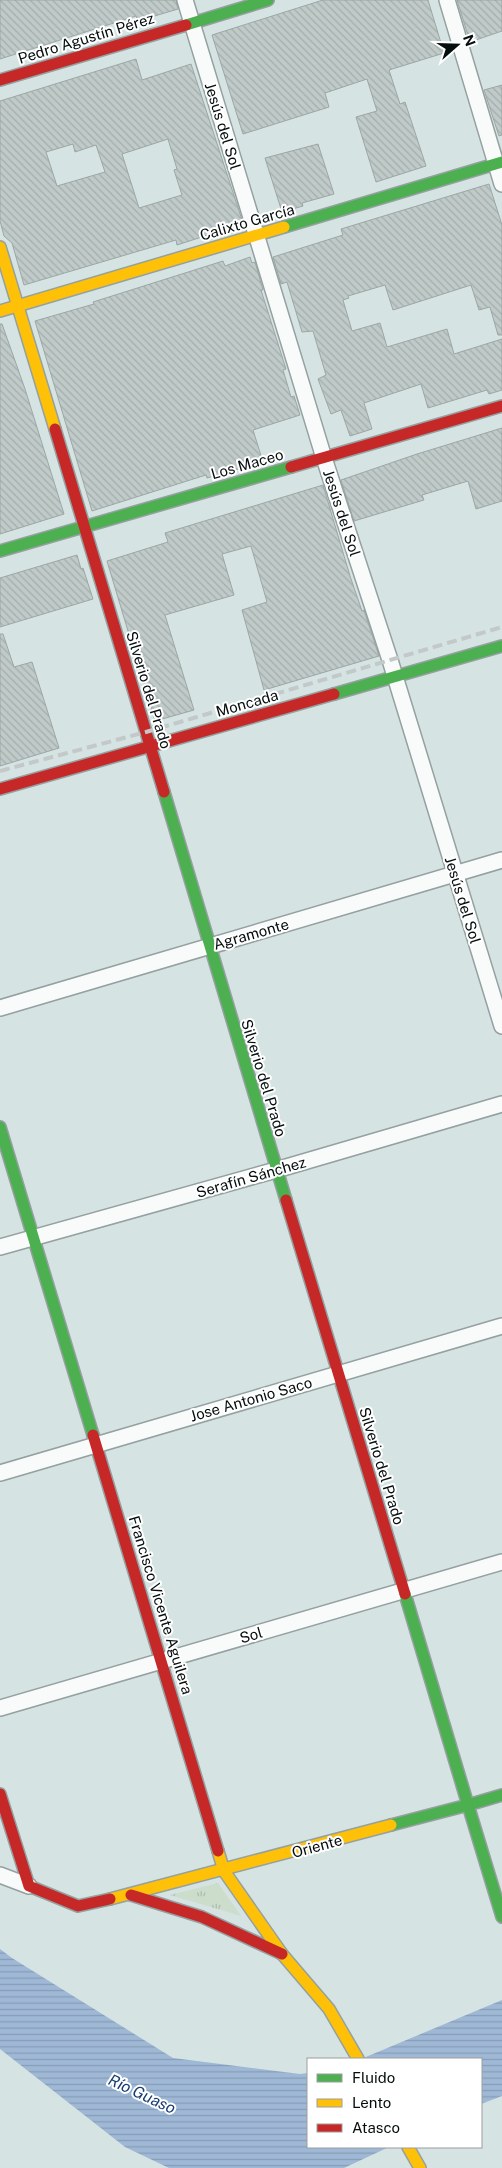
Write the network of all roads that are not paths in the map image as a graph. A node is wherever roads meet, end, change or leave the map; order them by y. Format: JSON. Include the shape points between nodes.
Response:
{"nodes":[{"id":1,"x":185,"y":0,"type":"edge"},
{"id":2,"x":268,"y":0,"type":"edge"},
{"id":3,"x":447,"y":0,"type":"edge"},
{"id":4,"x":192,"y":23,"type":"junction"},
{"id":5,"x":0,"y":80,"type":"edge"},
{"id":6,"x":499,"y":163,"type":"edge"},
{"id":7,"x":502,"y":184,"type":"edge"},
{"id":8,"x":256,"y":235,"type":"junction"},
{"id":9,"x":0,"y":247,"type":"edge"},
{"id":10,"x":18,"y":306,"type":"junction"},
{"id":11,"x":0,"y":311,"type":"edge"},
{"id":12,"x":502,"y":406,"type":"edge"},
{"id":13,"x":324,"y":458,"type":"junction"},
{"id":14,"x":83,"y":527,"type":"junction"},
{"id":15,"x":0,"y":551,"type":"edge"},
{"id":16,"x":502,"y":646,"type":"edge"},
{"id":17,"x":395,"y":676,"type":"junction"},
{"id":18,"x":150,"y":746,"type":"junction"},
{"id":19,"x":0,"y":789,"type":"edge"},
{"id":20,"x":502,"y":860,"type":"edge"},
{"id":21,"x":454,"y":874,"type":"junction"},
{"id":22,"x":209,"y":946,"type":"junction"},
{"id":23,"x":0,"y":1008,"type":"edge"},
{"id":24,"x":502,"y":1026,"type":"edge"},
{"id":25,"x":502,"y":1104,"type":"edge"},
{"id":26,"x":0,"y":1127,"type":"edge"},
{"id":27,"x":276,"y":1170,"type":"junction"},
{"id":28,"x":34,"y":1238,"type":"junction"},
{"id":29,"x":0,"y":1247,"type":"edge"},
{"id":30,"x":502,"y":1326,"type":"edge"},
{"id":31,"x":339,"y":1373,"type":"junction"},
{"id":32,"x":96,"y":1444,"type":"junction"},
{"id":33,"x":0,"y":1473,"type":"edge"},
{"id":34,"x":502,"y":1562,"type":"edge"},
{"id":35,"x":404,"y":1590,"type":"junction"},
{"id":36,"x":162,"y":1662,"type":"junction"},
{"id":37,"x":0,"y":1708,"type":"edge"},
{"id":38,"x":0,"y":1794,"type":"edge"},
{"id":39,"x":502,"y":1795,"type":"edge"},
{"id":40,"x":468,"y":1805,"type":"junction"},
{"id":41,"x":224,"y":1871,"type":"junction"},
{"id":42,"x":0,"y":1875,"type":"edge"},
{"id":43,"x":29,"y":1886,"type":"junction"},
{"id":44,"x":131,"y":1895,"type":"junction"},
{"id":45,"x":500,"y":1912,"type":"edge"},
{"id":46,"x":282,"y":1954,"type":"junction"},
{"id":47,"x":357,"y":2058,"type":"edge"},
{"id":48,"x":409,"y":2148,"type":"edge"},
{"id":49,"x":420,"y":2168,"type":"edge"}],
"edges":[{"from":1,"to":4,"type":"street","name":"Jesús del Sol"},
{"from":2,"to":4,"type":"main road","name":"Pedro Agustín Pérez"},
{"from":3,"to":6,"type":"street"},
{"from":4,"to":5,"type":"main road","name":"Pedro Agustín Pérez"},
{"from":4,"to":8,"type":"street","name":"Jesús del Sol"},
{"from":6,"to":7,"type":"street"},
{"from":6,"to":8,"type":"main road","name":"Calixto García"},
{"from":8,"to":10,"type":"main road","name":"Calixto García"},
{"from":8,"to":13,"type":"street","name":"Jesús del Sol"},
{"from":9,"to":10,"type":"main road","name":"Silverio del Prado"},
{"from":10,"to":11,"type":"main road","name":"Calixto García"},
{"from":10,"to":14,"type":"main road","name":"Silverio del Prado"},
{"from":12,"to":13,"type":"main road","name":"Los Maceo"},
{"from":13,"to":14,"type":"main road","name":"Los Maceo"},
{"from":13,"to":17,"type":"street","name":"Jesús del Sol"},
{"from":14,"to":15,"type":"main road","name":"Los Maceo"},
{"from":14,"to":18,"type":"main road","name":"Silverio del Prado"},
{"from":16,"to":17,"type":"main road","name":"Moncada"},
{"from":17,"to":18,"type":"main road","name":"Moncada"},
{"from":17,"to":21,"type":"street","name":"Jesús del Sol"},
{"from":18,"to":19,"type":"main road","name":"Moncada"},
{"from":18,"to":22,"type":"main road","name":"Silverio del Prado"},
{"from":20,"to":21,"type":"street","name":"Agramonte"},
{"from":21,"to":22,"type":"street","name":"Agramonte"},
{"from":21,"to":24,"type":"street","name":"Jesús del Sol"},
{"from":22,"to":23,"type":"street","name":"Agramonte"},
{"from":22,"to":27,"type":"main road","name":"Silverio del Prado"},
{"from":25,"to":27,"type":"street","name":"Serafín Sánchez"},
{"from":26,"to":28,"type":"main road","name":"Francisco Vicente Aguilera"},
{"from":27,"to":28,"type":"street","name":"Serafín Sánchez"},
{"from":27,"to":31,"type":"main road","name":"Silverio del Prado"},
{"from":28,"to":29,"type":"street","name":"Serafín Sánchez"},
{"from":28,"to":32,"type":"main road","name":"Francisco Vicente Aguilera"},
{"from":30,"to":31,"type":"street","name":"Jose Antonio Saco"},
{"from":31,"to":32,"type":"street","name":"Jose Antonio Saco"},
{"from":31,"to":35,"type":"main road","name":"Silverio del Prado"},
{"from":32,"to":33,"type":"street","name":"Jose Antonio Saco"},
{"from":32,"to":36,"type":"main road","name":"Francisco Vicente Aguilera"},
{"from":34,"to":35,"type":"street","name":"Sol"},
{"from":35,"to":36,"type":"street","name":"Sol"},
{"from":35,"to":40,"type":"main road","name":"Silverio del Prado"},
{"from":36,"to":37,"type":"street","name":"Sol"},
{"from":36,"to":41,"type":"main road","name":"Francisco Vicente Aguilera"},
{"from":38,"to":43,"type":"main road"},
{"from":39,"to":40,"type":"main road","name":"Oriente"},
{"from":40,"to":41,"type":"main road","name":"Oriente"},
{"from":40,"to":45,"type":"main road","name":"Silverio del Prado"},
{"from":41,"to":44,"type":"main road","name":"Oriente"},
{"from":41,"to":46,"type":"main road","name":"Francisco Vicente Aguilera"},
{"from":42,"to":43,"type":"street","name":"Oriente"},
{"from":43,"to":44,"type":"main road","name":"Oriente","via":[[78,1906]]},
{"from":44,"to":46,"type":"main road","name":"Oriente","via":[[202,1917]]},
{"from":46,"to":47,"type":"main road","name":"Francisco Vicente Aguilera","via":[[329,2009]]},
{"from":48,"to":49,"type":"main road"}]}
